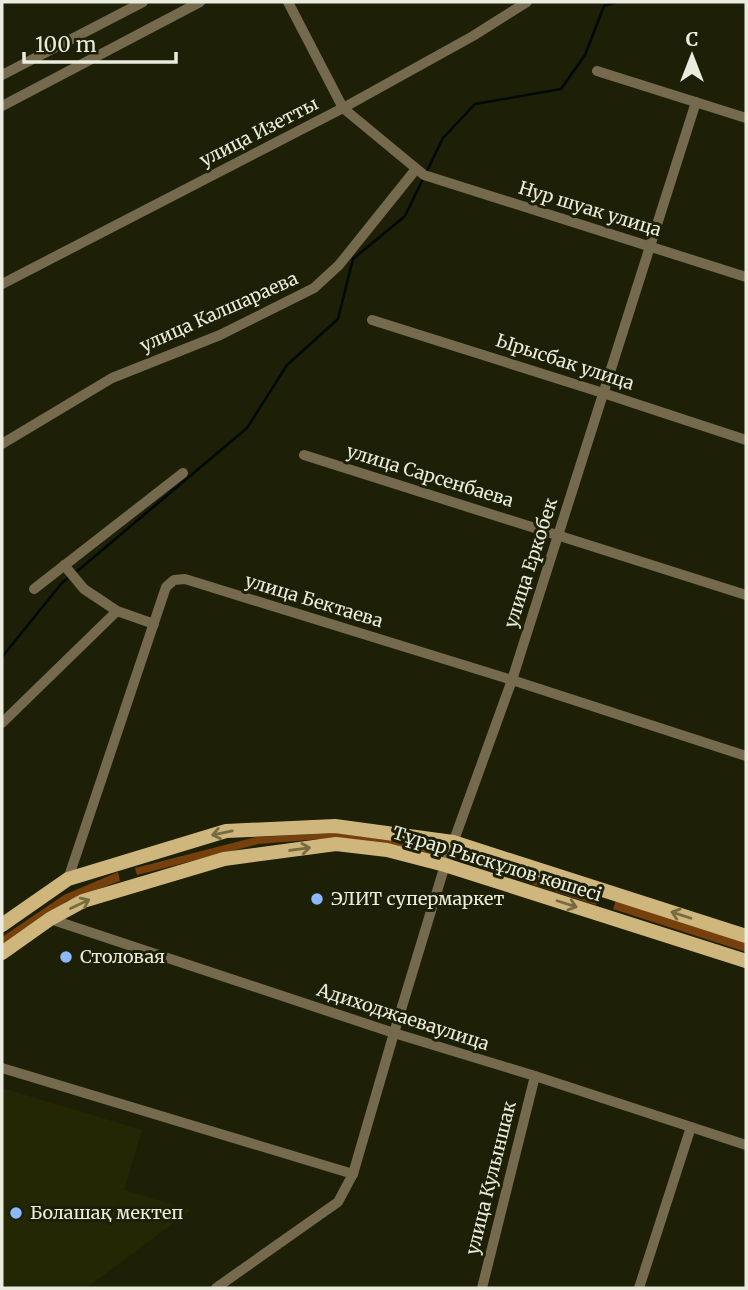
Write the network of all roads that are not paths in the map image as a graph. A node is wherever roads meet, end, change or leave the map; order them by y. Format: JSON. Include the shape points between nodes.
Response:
{"nodes":[{"id":1,"x":143,"y":2,"type":"edge"},
{"id":2,"x":200,"y":2,"type":"edge"},
{"id":3,"x":288,"y":2,"type":"edge"},
{"id":4,"x":527,"y":2,"type":"edge"},
{"id":5,"x":597,"y":71,"type":"dead end"},
{"id":6,"x":2,"y":75,"type":"edge"},
{"id":7,"x":696,"y":102,"type":"junction"},
{"id":8,"x":2,"y":106,"type":"edge"},
{"id":9,"x":343,"y":108,"type":"junction"},
{"id":10,"x":746,"y":118,"type":"edge"},
{"id":11,"x":420,"y":172,"type":"junction"},
{"id":12,"x":650,"y":246,"type":"junction"},
{"id":13,"x":746,"y":277,"type":"edge"},
{"id":14,"x":2,"y":284,"type":"edge"},
{"id":15,"x":372,"y":320,"type":"dead end"},
{"id":16,"x":603,"y":393,"type":"junction"},
{"id":17,"x":746,"y":440,"type":"edge"},
{"id":18,"x":2,"y":444,"type":"edge"},
{"id":19,"x":304,"y":455,"type":"dead end"},
{"id":20,"x":183,"y":473,"type":"dead end"},
{"id":21,"x":558,"y":534,"type":"junction"},
{"id":22,"x":64,"y":565,"type":"junction"},
{"id":23,"x":34,"y":589,"type":"dead end"},
{"id":24,"x":746,"y":595,"type":"edge"},
{"id":25,"x":117,"y":611,"type":"junction"},
{"id":26,"x":154,"y":624,"type":"junction"},
{"id":27,"x":512,"y":680,"type":"junction"},
{"id":28,"x":2,"y":723,"type":"edge"},
{"id":29,"x":746,"y":756,"type":"edge"},
{"id":30,"x":453,"y":842,"type":"junction"},
{"id":31,"x":122,"y":863,"type":"junction"},
{"id":32,"x":445,"y":866,"type":"junction"},
{"id":33,"x":68,"y":879,"type":"junction"},
{"id":34,"x":130,"y":887,"type":"junction"},
{"id":35,"x":607,"y":891,"type":"junction"},
{"id":36,"x":599,"y":915,"type":"junction"},
{"id":37,"x":50,"y":919,"type":"junction"},
{"id":38,"x":2,"y":925,"type":"edge"},
{"id":39,"x":746,"y":936,"type":"edge"},
{"id":40,"x":2,"y":953,"type":"edge"},
{"id":41,"x":746,"y":961,"type":"edge"},
{"id":42,"x":394,"y":1033,"type":"junction"},
{"id":43,"x":2,"y":1068,"type":"edge"},
{"id":44,"x":535,"y":1076,"type":"junction"},
{"id":45,"x":691,"y":1128,"type":"junction"},
{"id":46,"x":746,"y":1145,"type":"edge"},
{"id":47,"x":354,"y":1174,"type":"junction"},
{"id":48,"x":216,"y":1288,"type":"edge"},
{"id":49,"x":482,"y":1288,"type":"edge"},
{"id":50,"x":639,"y":1288,"type":"edge"}],
"edges":[{"from":1,"to":6,"type":"street"},
{"from":2,"to":8,"type":"street"},
{"from":3,"to":9,"type":"street"},
{"from":4,"to":9,"type":"street","name":"улица Изетты"},
{"from":5,"to":7,"type":"street"},
{"from":7,"to":10,"type":"street"},
{"from":7,"to":12,"type":"street","name":"улица Еркобек"},
{"from":9,"to":11,"type":"street"},
{"from":9,"to":14,"type":"street","name":"улица Изетты"},
{"from":11,"to":12,"type":"street","name":"Нур шуак улица"},
{"from":11,"to":18,"type":"street","name":"улица Калшараева","via":[[314,288],[220,335],[112,378]]},
{"from":12,"to":13,"type":"street","name":"Нур шуак улица"},
{"from":12,"to":16,"type":"street","name":"улица Еркобек"},
{"from":15,"to":16,"type":"street","name":"Ырысбак улица"},
{"from":16,"to":17,"type":"street","name":"Ырысбак улица"},
{"from":16,"to":21,"type":"street","name":"улица Еркобек"},
{"from":19,"to":21,"type":"street","name":"улица Сарсенбаева"},
{"from":20,"to":22,"type":"street"},
{"from":21,"to":24,"type":"street","name":"улица Сарсенбаева"},
{"from":21,"to":27,"type":"street","name":"улица Еркобек"},
{"from":22,"to":23,"type":"street"},
{"from":22,"to":25,"type":"street","via":[[84,589]]},
{"from":25,"to":26,"type":"street"},
{"from":25,"to":28,"type":"street"},
{"from":26,"to":27,"type":"street","name":"улица Бектаева","via":[[166,587],[185,579]]},
{"from":26,"to":33,"type":"street","name":"улица Бектаева"},
{"from":27,"to":29,"type":"street","name":"улица Бектаева"},
{"from":27,"to":30,"type":"street","name":"улица Еркобек"},
{"from":30,"to":31,"type":"main road","name":"Тұрар Рыскұлов көшесі","one_way":true,"via":[[335,826],[226,831]]},
{"from":30,"to":32,"type":"street","name":"улица Еркобек"},
{"from":30,"to":35,"type":"main road","name":"Тұрар Рыскұлов көшесі"},
{"from":31,"to":33,"type":"main road","name":"Тұрар Рыскұлов көшесі"},
{"from":31,"to":34,"type":"main road"},
{"from":34,"to":32,"type":"main road","name":"Тұрар Рыскұлов көшесі","one_way":true,"via":[[230,858],[336,844],[387,850]]},
{"from":32,"to":36,"type":"main road","name":"Тұрар Рыскұлов көшесі","one_way":true},
{"from":32,"to":42,"type":"street","name":"улица Еркобек"},
{"from":33,"to":38,"type":"main road","name":"Тұрар Рыскұлов көшесі"},
{"from":37,"to":34,"type":"main road","name":"Тұрар Рыскұлов көшесі","one_way":true,"via":[[83,901]]},
{"from":35,"to":36,"type":"main road"},
{"from":39,"to":35,"type":"main road","name":"Тұрар Рыскұлов көшесі","one_way":true},
{"from":36,"to":41,"type":"main road","name":"Тұрар Рыскұлов көшесі"},
{"from":37,"to":40,"type":"main road","name":"Тұрар Рыскұлов көшесі"},
{"from":37,"to":42,"type":"street","name":"Адиходжаеваулица"},
{"from":42,"to":44,"type":"street","name":"Адиходжаеваулица"},
{"from":42,"to":47,"type":"street","name":"улица Еркобек"},
{"from":43,"to":47,"type":"street"},
{"from":44,"to":45,"type":"street","name":"Адиходжаеваулица"},
{"from":44,"to":49,"type":"street","name":"улица Кулыншак"},
{"from":45,"to":46,"type":"street","name":"Адиходжаеваулица"},
{"from":45,"to":50,"type":"street"},
{"from":47,"to":48,"type":"street","name":"улица Еркобек","via":[[338,1202]]}]}
